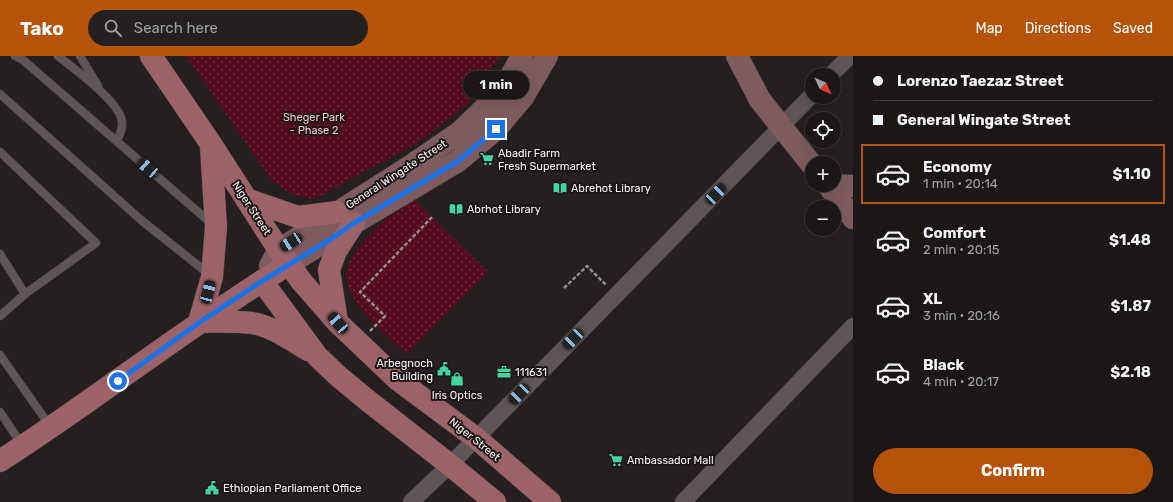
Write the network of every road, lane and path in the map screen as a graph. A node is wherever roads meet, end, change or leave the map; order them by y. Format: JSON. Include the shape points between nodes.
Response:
{"nodes":[{"id":1,"x":58,"y":56,"type":"edge"},
{"id":2,"x":80,"y":56,"type":"edge"},
{"id":3,"x":151,"y":56,"type":"edge"},
{"id":4,"x":522,"y":56,"type":"edge"},
{"id":5,"x":547,"y":56,"type":"edge"},
{"id":6,"x":737,"y":56,"type":"edge"},
{"id":7,"x":850,"y":56,"type":"edge"},
{"id":8,"x":22,"y":57,"type":"edge"},
{"id":9,"x":838,"y":68,"type":"edge"},
{"id":10,"x":100,"y":90,"type":"junction"},
{"id":11,"x":0,"y":94,"type":"edge"},
{"id":12,"x":805,"y":102,"type":"edge"},
{"id":13,"x":782,"y":127,"type":"junction"},
{"id":14,"x":117,"y":141,"type":"junction"},
{"id":15,"x":211,"y":144,"type":"junction"},
{"id":16,"x":0,"y":152,"type":"edge"},
{"id":17,"x":805,"y":156,"type":"edge"},
{"id":18,"x":841,"y":185,"type":"edge"},
{"id":19,"x":853,"y":186,"type":"edge"},
{"id":20,"x":833,"y":192,"type":"edge"},
{"id":21,"x":246,"y":199,"type":"junction"},
{"id":22,"x":432,"y":216,"type":"dead end"},
{"id":23,"x":346,"y":218,"type":"junction"},
{"id":24,"x":853,"y":218,"type":"edge"},
{"id":25,"x":216,"y":227,"type":"junction"},
{"id":26,"x":0,"y":254,"type":"edge"},
{"id":27,"x":284,"y":257,"type":"junction"},
{"id":28,"x":212,"y":277,"type":"junction"},
{"id":29,"x":262,"y":281,"type":"junction"},
{"id":30,"x":564,"y":288,"type":"dead end"},
{"id":31,"x":25,"y":294,"type":"junction"},
{"id":32,"x":616,"y":295,"type":"junction"},
{"id":33,"x":0,"y":316,"type":"edge"},
{"id":34,"x":200,"y":322,"type":"junction"},
{"id":35,"x":338,"y":323,"type":"junction"},
{"id":36,"x":853,"y":326,"type":"edge"},
{"id":37,"x":358,"y":343,"type":"junction"},
{"id":38,"x":0,"y":355,"type":"edge"},
{"id":39,"x":317,"y":356,"type":"junction"},
{"id":40,"x":0,"y":412,"type":"edge"},
{"id":41,"x":50,"y":427,"type":"junction"},
{"id":42,"x":476,"y":438,"type":"junction"},
{"id":43,"x":23,"y":446,"type":"junction"},
{"id":44,"x":0,"y":461,"type":"edge"},
{"id":45,"x":450,"y":464,"type":"junction"},
{"id":46,"x":410,"y":502,"type":"edge"},
{"id":47,"x":496,"y":502,"type":"edge"},
{"id":48,"x":550,"y":502,"type":"edge"},
{"id":49,"x":683,"y":502,"type":"edge"}],
"edges":[{"from":1,"to":10,"type":"lane"},
{"from":2,"to":10,"type":"lane"},
{"from":3,"to":15,"type":"main road","name":"Niger Street"},
{"from":4,"to":23,"type":"main road","name":"General Wingate Street","via":[[507,82],[460,132],[412,165]]},
{"from":5,"to":23,"type":"main road","name":"General Wingate Street","via":[[523,96],[496,129],[458,161]]},
{"from":6,"to":13,"type":"main road","via":[[760,100]]},
{"from":7,"to":9,"type":"street"},
{"from":8,"to":14,"type":"lane"},
{"from":10,"to":14,"type":"lane","via":[[120,114],[122,124]]},
{"from":11,"to":28,"type":"lane","via":[[141,220]]},
{"from":12,"to":13,"type":"street"},
{"from":13,"to":17,"type":"main road"},
{"from":13,"to":32,"type":"street"},
{"from":14,"to":25,"type":"lane"},
{"from":15,"to":21,"type":"main road","name":"Niger Street"},
{"from":15,"to":25,"type":"main road"},
{"from":16,"to":31,"type":"lane","via":[[96,243]]},
{"from":18,"to":19,"type":"main road"},
{"from":20,"to":24,"type":"main road"},
{"from":21,"to":23,"type":"main road","via":[[298,217]]},
{"from":21,"to":27,"type":"main road","name":"Niger Street"},
{"from":22,"to":37,"type":"path","via":[[360,292],[385,316]]},
{"from":23,"to":27,"type":"main road","name":"General Wingate Street"},
{"from":23,"to":35,"type":"main road","via":[[329,270]]},
{"from":25,"to":28,"type":"main road"},
{"from":26,"to":31,"type":"lane"},
{"from":27,"to":29,"type":"main road","name":"General Wingate Street"},
{"from":27,"to":35,"type":"main road","name":"Niger Street"},
{"from":28,"to":34,"type":"main road"},
{"from":29,"to":34,"type":"main road"},
{"from":29,"to":39,"type":"main road"},
{"from":30,"to":32,"type":"path","via":[[587,266]]},
{"from":31,"to":33,"type":"lane"},
{"from":32,"to":42,"type":"street"},
{"from":34,"to":39,"type":"main road","via":[[252,323],[282,334]]},
{"from":34,"to":41,"type":"main road"},
{"from":35,"to":37,"type":"main road","name":"Niger Street"},
{"from":36,"to":49,"type":"street"},
{"from":37,"to":42,"type":"main road","name":"Niger Street","via":[[398,380]]},
{"from":38,"to":41,"type":"lane"},
{"from":39,"to":45,"type":"main road","via":[[367,400]]},
{"from":40,"to":43,"type":"lane"},
{"from":41,"to":43,"type":"main road"},
{"from":42,"to":45,"type":"street"},
{"from":42,"to":48,"type":"main road","name":"Niger Street"},
{"from":43,"to":44,"type":"main road"},
{"from":45,"to":46,"type":"street"},
{"from":45,"to":47,"type":"main road"}]}
